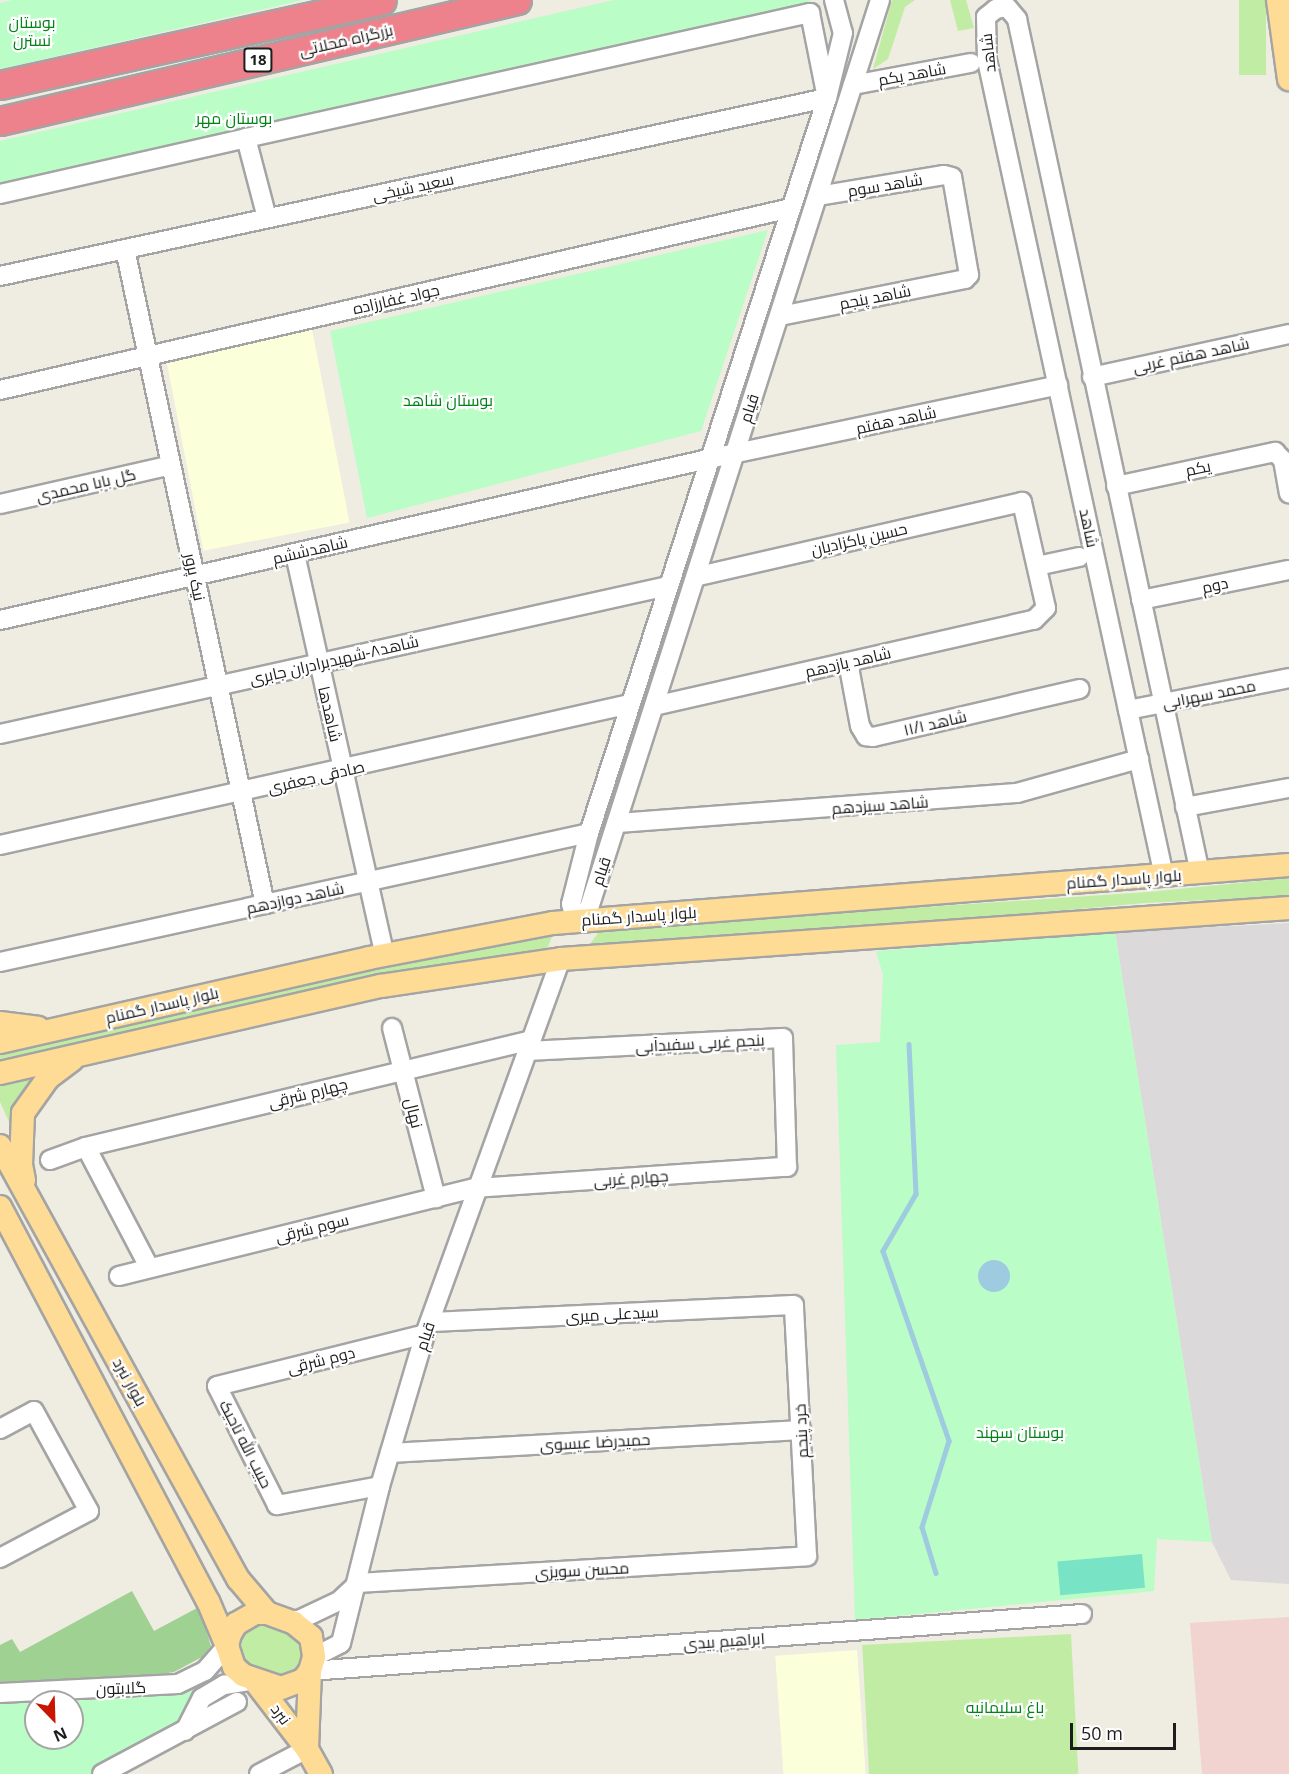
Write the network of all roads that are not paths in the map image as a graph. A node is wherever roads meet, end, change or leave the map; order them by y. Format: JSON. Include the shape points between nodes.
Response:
{"nodes":[{"id":1,"x":382,"y":0,"type":"edge"},
{"id":2,"x":517,"y":0,"type":"edge"},
{"id":3,"x":834,"y":0,"type":"edge"},
{"id":4,"x":880,"y":0,"type":"edge"},
{"id":5,"x":1278,"y":0,"type":"edge"},
{"id":6,"x":427,"y":9,"type":"edge"},
{"id":7,"x":330,"y":12,"type":"junction"},
{"id":8,"x":336,"y":42,"type":"junction"},
{"id":9,"x":836,"y":61,"type":"junction"},
{"id":10,"x":971,"y":63,"type":"dead end"},
{"id":11,"x":856,"y":77,"type":"junction"},
{"id":12,"x":1289,"y":79,"type":"edge"},
{"id":13,"x":0,"y":85,"type":"edge"},
{"id":14,"x":827,"y":98,"type":"junction"},
{"id":15,"x":0,"y":121,"type":"edge"},
{"id":16,"x":246,"y":138,"type":"junction"},
{"id":17,"x":0,"y":194,"type":"edge"},
{"id":18,"x":819,"y":196,"type":"junction"},
{"id":19,"x":791,"y":208,"type":"junction"},
{"id":20,"x":267,"y":218,"type":"junction"},
{"id":21,"x":125,"y":249,"type":"junction"},
{"id":22,"x":969,"y":275,"type":"joint"},
{"id":23,"x":0,"y":276,"type":"edge"},
{"id":24,"x":780,"y":316,"type":"junction"},
{"id":25,"x":1289,"y":334,"type":"edge"},
{"id":26,"x":148,"y":356,"type":"junction"},
{"id":27,"x":1092,"y":377,"type":"junction"},
{"id":28,"x":1058,"y":385,"type":"junction"},
{"id":29,"x":0,"y":390,"type":"edge"},
{"id":30,"x":734,"y":454,"type":"junction"},
{"id":31,"x":708,"y":459,"type":"junction"},
{"id":32,"x":171,"y":465,"type":"junction"},
{"id":33,"x":620,"y":479,"type":"junction"},
{"id":34,"x":1116,"y":486,"type":"junction"},
{"id":35,"x":698,"y":491,"type":"junction"},
{"id":36,"x":1289,"y":493,"type":"edge"},
{"id":37,"x":0,"y":504,"type":"edge"},
{"id":38,"x":295,"y":554,"type":"junction"},
{"id":39,"x":1078,"y":557,"type":"dead end"},
{"id":40,"x":1037,"y":566,"type":"junction"},
{"id":41,"x":1289,"y":570,"type":"edge"},
{"id":42,"x":195,"y":577,"type":"junction"},
{"id":43,"x":695,"y":577,"type":"junction"},
{"id":44,"x":668,"y":586,"type":"junction"},
{"id":45,"x":1141,"y":600,"type":"junction"},
{"id":46,"x":0,"y":620,"type":"edge"},
{"id":47,"x":848,"y":662,"type":"junction"},
{"id":48,"x":319,"y":663,"type":"junction"},
{"id":49,"x":1289,"y":678,"type":"edge"},
{"id":50,"x":218,"y":686,"type":"junction"},
{"id":51,"x":1079,"y":689,"type":"dead end"},
{"id":52,"x":1163,"y":703,"type":"junction"},
{"id":53,"x":630,"y":705,"type":"junction"},
{"id":54,"x":654,"y":706,"type":"junction"},
{"id":55,"x":1128,"y":710,"type":"junction"},
{"id":56,"x":0,"y":735,"type":"edge"},
{"id":57,"x":1139,"y":759,"type":"junction"},
{"id":58,"x":343,"y":771,"type":"junction"},
{"id":59,"x":1289,"y":788,"type":"edge"},
{"id":60,"x":241,"y":793,"type":"junction"},
{"id":61,"x":1185,"y":807,"type":"junction"},
{"id":62,"x":616,"y":824,"type":"junction"},
{"id":63,"x":589,"y":833,"type":"junction"},
{"id":64,"x":0,"y":845,"type":"edge"},
{"id":65,"x":1289,"y":865,"type":"edge"},
{"id":66,"x":1200,"y":873,"type":"junction"},
{"id":67,"x":1164,"y":876,"type":"junction"},
{"id":68,"x":368,"y":882,"type":"junction"},
{"id":69,"x":265,"y":904,"type":"junction"},
{"id":70,"x":1289,"y":908,"type":"edge"},
{"id":71,"x":576,"y":921,"type":"junction"},
{"id":72,"x":382,"y":944,"type":"dead end"},
{"id":73,"x":561,"y":959,"type":"junction"},
{"id":74,"x":0,"y":962,"type":"edge"},
{"id":75,"x":0,"y":1023,"type":"edge"},
{"id":76,"x":392,"y":1028,"type":"dead end"},
{"id":77,"x":51,"y":1030,"type":"junction"},
{"id":78,"x":0,"y":1042,"type":"edge"},
{"id":79,"x":528,"y":1046,"type":"junction"},
{"id":80,"x":78,"y":1055,"type":"junction"},
{"id":81,"x":403,"y":1070,"type":"junction"},
{"id":82,"x":0,"y":1073,"type":"edge"},
{"id":83,"x":0,"y":1146,"type":"edge"},
{"id":84,"x":87,"y":1147,"type":"junction"},
{"id":85,"x":50,"y":1161,"type":"dead end"},
{"id":86,"x":788,"y":1167,"type":"joint"},
{"id":87,"x":475,"y":1188,"type":"junction"},
{"id":88,"x":436,"y":1198,"type":"junction"},
{"id":89,"x":29,"y":1199,"type":"junction"},
{"id":90,"x":0,"y":1207,"type":"edge"},
{"id":91,"x":148,"y":1267,"type":"junction"},
{"id":92,"x":119,"y":1276,"type":"dead end"},
{"id":93,"x":794,"y":1305,"type":"joint"},
{"id":94,"x":428,"y":1328,"type":"junction"},
{"id":95,"x":217,"y":1386,"type":"joint"},
{"id":96,"x":0,"y":1429,"type":"edge"},
{"id":97,"x":801,"y":1430,"type":"junction"},
{"id":98,"x":390,"y":1453,"type":"junction"},
{"id":99,"x":380,"y":1486,"type":"junction"},
{"id":100,"x":807,"y":1556,"type":"joint"},
{"id":101,"x":0,"y":1558,"type":"edge"},
{"id":102,"x":358,"y":1583,"type":"junction"},
{"id":103,"x":1082,"y":1614,"type":"dead end"},
{"id":104,"x":277,"y":1616,"type":"junction"},
{"id":105,"x":227,"y":1646,"type":"junction"},
{"id":106,"x":312,"y":1664,"type":"junction"},
{"id":107,"x":254,"y":1680,"type":"junction"},
{"id":108,"x":0,"y":1693,"type":"edge"},
{"id":109,"x":237,"y":1702,"type":"dead end"},
{"id":110,"x":184,"y":1731,"type":"junction"},
{"id":111,"x":307,"y":1749,"type":"junction"},
{"id":112,"x":102,"y":1774,"type":"edge"},
{"id":113,"x":259,"y":1774,"type":"edge"},
{"id":114,"x":321,"y":1774,"type":"edge"}],
"edges":[{"from":1,"to":7,"type":"highway","name":"بزرگراه محلاتی","number":"18"},
{"from":2,"to":6,"type":"highway","name":"بزرگراه محلاتی","number":"18"},
{"from":3,"to":9,"type":"street","name":"قیام","via":[[843,22]]},
{"from":4,"to":11,"type":"street","name":"قیام"},
{"from":5,"to":12,"type":"main road"},
{"from":6,"to":8,"type":"highway","name":"بزرگراه محلاتی","number":"18"},
{"from":7,"to":8,"type":"highway","via":[[346,19],[348,28]]},
{"from":7,"to":13,"type":"highway","name":"بزرگراه محلاتی","number":"18"},
{"from":8,"to":15,"type":"highway","name":"بزرگراه محلاتی","number":"18"},
{"from":9,"to":11,"type":"street","via":[[848,61]]},
{"from":9,"to":14,"type":"street","name":"قیام"},
{"from":10,"to":11,"type":"street","name":"شاهد یکم"},
{"from":11,"to":18,"type":"street","name":"قیام"},
{"from":14,"to":16,"type":"street","via":[[810,14]]},
{"from":14,"to":19,"type":"street","name":"قیام"},
{"from":14,"to":20,"type":"street","name":"سعید شیخی"},
{"from":16,"to":17,"type":"street"},
{"from":16,"to":20,"type":"street"},
{"from":18,"to":22,"type":"street","name":"شاهد سوم","via":[[944,175],[952,177]]},
{"from":18,"to":24,"type":"street","name":"قیام"},
{"from":19,"to":26,"type":"street","name":"جواد غفارزاده"},
{"from":19,"to":31,"type":"street","name":"قیام"},
{"from":20,"to":21,"type":"street","name":"سعید شیخی"},
{"from":21,"to":23,"type":"street","name":"سعید شیخی"},
{"from":21,"to":26,"type":"street","name":"نیک پرور"},
{"from":22,"to":24,"type":"street","name":"شاهد پنجم","via":[[965,279]]},
{"from":24,"to":30,"type":"street","name":"قیام"},
{"from":25,"to":27,"type":"street","name":"شاهد هفتم غربی"},
{"from":26,"to":29,"type":"street","name":"جواد غفارزاده"},
{"from":26,"to":32,"type":"street","name":"نیک پرور"},
{"from":27,"to":28,"type":"street","name":"شاهد","via":[[1017,19],[1007,7],[996,9],[986,17],[987,60]]},
{"from":27,"to":34,"type":"street","name":"شاهد"},
{"from":28,"to":30,"type":"street","name":"شاهد هفتم"},
{"from":28,"to":55,"type":"street","name":"شاهد"},
{"from":30,"to":31,"type":"street","name":"شاهد هفتم"},
{"from":30,"to":43,"type":"street","name":"قیام"},
{"from":31,"to":33,"type":"street","name":"شاهدششم"},
{"from":31,"to":35,"type":"street","name":"قیام"},
{"from":32,"to":37,"type":"street","name":"گل بابا محمدی"},
{"from":32,"to":42,"type":"street","name":"نیک پرور"},
{"from":33,"to":35,"type":"street","name":"شاهدششم","via":[[678,474],[688,476]]},
{"from":33,"to":38,"type":"street","name":"شاهدششم"},
{"from":34,"to":36,"type":"street","name":"یکم","via":[[1275,452],[1280,454]]},
{"from":34,"to":45,"type":"street","name":"شاهد"},
{"from":35,"to":44,"type":"street","name":"قیام"},
{"from":38,"to":42,"type":"street","name":"شاهدششم"},
{"from":38,"to":48,"type":"street","name":"شاهدها"},
{"from":39,"to":40,"type":"street"},
{"from":40,"to":43,"type":"street","name":"حسین پاکزادیان","via":[[1022,502]]},
{"from":40,"to":47,"type":"street","name":"شاهد یازدهم","via":[[1046,608],[1041,616]]},
{"from":41,"to":45,"type":"street","name":"دوم"},
{"from":42,"to":46,"type":"street","name":"شاهدششم"},
{"from":42,"to":50,"type":"street","name":"نیک پرور"},
{"from":43,"to":54,"type":"street","name":"قیام"},
{"from":44,"to":48,"type":"street","name":"شاهد۸-شهیدبرادران جابری"},
{"from":44,"to":53,"type":"street","name":"قیام"},
{"from":45,"to":52,"type":"street","name":"شاهد"},
{"from":47,"to":51,"type":"street","name":"شاهد ۱۱/۱","via":[[860,726],[866,736],[873,737]]},
{"from":47,"to":54,"type":"street","name":"شاهد یازدهم"},
{"from":48,"to":50,"type":"street","name":"شاهد۸-شهیدبرادران جابری"},
{"from":48,"to":58,"type":"street","name":"شاهدها"},
{"from":49,"to":52,"type":"street","name":"محمد سهرابی"},
{"from":50,"to":56,"type":"street","name":"شاهد۸-شهیدبرادران جابری"},
{"from":50,"to":60,"type":"street","name":"نیک پرور"},
{"from":52,"to":55,"type":"street","name":"محمد سهرابی"},
{"from":52,"to":61,"type":"street","name":"شاهد"},
{"from":53,"to":58,"type":"street","name":"صادقی جعفری"},
{"from":53,"to":63,"type":"street","name":"قیام"},
{"from":54,"to":62,"type":"street","name":"قیام"},
{"from":55,"to":57,"type":"street","name":"شاهد"},
{"from":57,"to":62,"type":"street","name":"شاهد سیزدهم","via":[[1017,793]]},
{"from":57,"to":67,"type":"street","name":"شاهد"},
{"from":58,"to":60,"type":"street","name":"صادقی جعفری"},
{"from":58,"to":68,"type":"street","name":"شاهدها"},
{"from":59,"to":61,"type":"street"},
{"from":60,"to":64,"type":"street","name":"صادقی جعفری"},
{"from":60,"to":69,"type":"street","name":"نیک پرور"},
{"from":61,"to":66,"type":"street","name":"شاهد"},
{"from":62,"to":71,"type":"street","name":"قیام","via":[[589,908]]},
{"from":63,"to":68,"type":"street","name":"شاهد دوازدهم"},
{"from":63,"to":71,"type":"street","name":"قیام","via":[[571,903]]},
{"from":65,"to":66,"type":"main road","name":"بلوار پاسدار گمنام"},
{"from":66,"to":67,"type":"main road","name":"بلوار پاسدار گمنام"},
{"from":67,"to":71,"type":"main road","name":"بلوار پاسدار گمنام"},
{"from":68,"to":69,"type":"street","name":"شاهد دوازدهم"},
{"from":68,"to":72,"type":"street","name":"شاهدها"},
{"from":69,"to":74,"type":"street","name":"شاهد دوازدهم"},
{"from":70,"to":73,"type":"main road","name":"بلوار پاسدار گمنام"},
{"from":71,"to":77,"type":"main road","name":"بلوار پاسدار گمنام","via":[[369,958]]},
{"from":73,"to":79,"type":"street","name":"قیام"},
{"from":73,"to":80,"type":"main road","name":"بلوار پاسدار گمنام","via":[[381,986]]},
{"from":75,"to":77,"type":"main road"},
{"from":76,"to":81,"type":"street","name":"نهال"},
{"from":77,"to":78,"type":"main road","name":"بلوار پاسدار گمنام"},
{"from":79,"to":81,"type":"street","name":"چهارم شرقی"},
{"from":79,"to":86,"type":"street","name":"پنجم غربی سفیدآبی","via":[[783,1038]]},
{"from":79,"to":87,"type":"street","name":"قیام"},
{"from":80,"to":82,"type":"main road","name":"بلوار پاسدار گمنام"},
{"from":80,"to":89,"type":"main road","via":[[48,1078],[23,1113],[21,1165]]},
{"from":81,"to":84,"type":"street","name":"چهارم شرقی"},
{"from":81,"to":88,"type":"street","name":"نهال"},
{"from":83,"to":89,"type":"main road","name":"بلوار نبرد"},
{"from":84,"to":85,"type":"street","name":"چهارم شرقی"},
{"from":84,"to":91,"type":"street"},
{"from":86,"to":87,"type":"street","name":"چهارم غربی"},
{"from":87,"to":88,"type":"street","name":"سوم شرقی"},
{"from":87,"to":94,"type":"street","name":"قیام"},
{"from":88,"to":91,"type":"street","name":"سوم شرقی"},
{"from":89,"to":104,"type":"main road","name":"بلوار نبرد","via":[[239,1580]]},
{"from":90,"to":105,"type":"main road","name":"بلوار نبرد","via":[[208,1601]]},
{"from":91,"to":92,"type":"street","name":"سوم شرقی"},
{"from":93,"to":94,"type":"street","name":"سیدعلی میری"},
{"from":93,"to":97,"type":"street","name":"خرد پنجم"},
{"from":94,"to":95,"type":"street","name":"دوم شرقی"},
{"from":94,"to":98,"type":"street","name":"قیام"},
{"from":95,"to":99,"type":"street","name":"حبیب الله تاجیک","via":[[277,1505]]},
{"from":96,"to":101,"type":"street","via":[[34,1411],[89,1511]]},
{"from":97,"to":98,"type":"street","name":"حمیدرضا عیسوی"},
{"from":97,"to":100,"type":"street","name":"خرد پنجم"},
{"from":98,"to":99,"type":"street","name":"قیام"},
{"from":99,"to":102,"type":"street","name":"قیام"},
{"from":100,"to":102,"type":"street","name":"محسن سویزی"},
{"from":102,"to":104,"type":"street","via":[[339,1601],[299,1620]]},
{"from":102,"to":106,"type":"street","name":"قیام","via":[[341,1643]]},
{"from":103,"to":106,"type":"street","name":"ابراهیم بیدی","via":[[366,1667]]},
{"from":104,"to":105,"type":"main road","via":[[245,1617],[230,1634]]},
{"from":104,"to":106,"type":"main road","via":[[311,1637]]},
{"from":105,"to":107,"type":"main road","via":[[234,1667]]},
{"from":105,"to":108,"type":"street","name":"گلابتون","via":[[205,1671],[178,1684]]},
{"from":106,"to":107,"type":"main road","via":[[303,1680],[281,1688]]},
{"from":106,"to":111,"type":"main road","name":"نبرد"},
{"from":107,"to":110,"type":"street","via":[[224,1685],[202,1698]]},
{"from":107,"to":111,"type":"main road","name":"نبرد"},
{"from":109,"to":110,"type":"street"},
{"from":110,"to":112,"type":"street"},
{"from":111,"to":113,"type":"street"},
{"from":111,"to":114,"type":"main road","name":"نبرد"}]}
